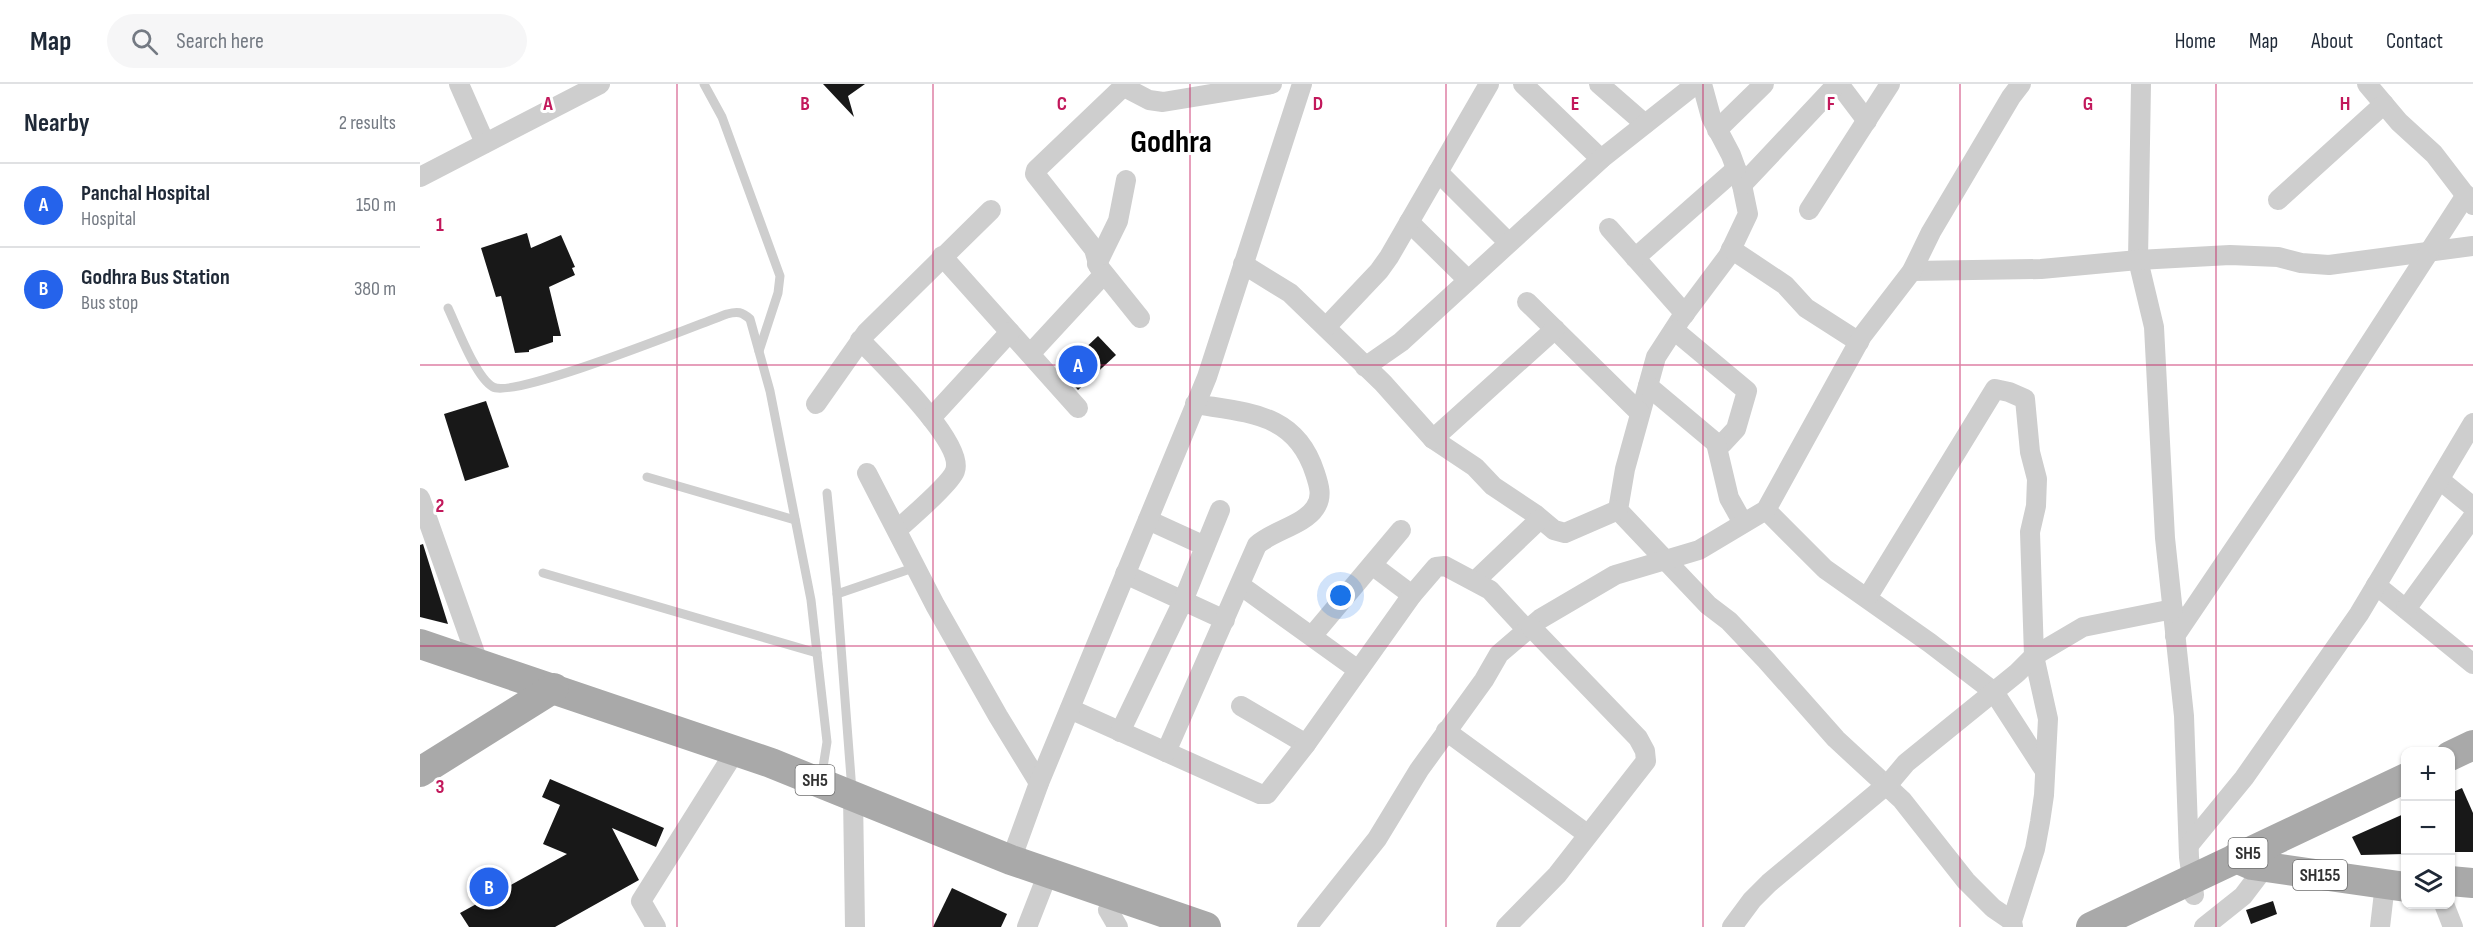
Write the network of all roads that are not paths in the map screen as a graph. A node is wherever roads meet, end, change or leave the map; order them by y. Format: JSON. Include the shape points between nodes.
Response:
{"nodes":[{"id":1,"x":459,"y":84,"type":"edge"},
{"id":2,"x":600,"y":84,"type":"edge"},
{"id":3,"x":704,"y":84,"type":"edge"},
{"id":4,"x":1272,"y":84,"type":"edge"},
{"id":5,"x":1302,"y":84,"type":"edge"},
{"id":6,"x":1489,"y":84,"type":"edge"},
{"id":7,"x":1523,"y":84,"type":"edge"},
{"id":8,"x":1599,"y":84,"type":"edge"},
{"id":9,"x":1696,"y":84,"type":"edge"},
{"id":10,"x":1702,"y":84,"type":"edge"},
{"id":11,"x":1764,"y":84,"type":"edge"},
{"id":12,"x":1838,"y":84,"type":"edge"},
{"id":13,"x":1890,"y":84,"type":"edge"},
{"id":14,"x":2021,"y":84,"type":"edge"},
{"id":15,"x":2141,"y":84,"type":"edge"},
{"id":16,"x":2367,"y":84,"type":"edge"},
{"id":17,"x":1125,"y":85,"type":"edge"},
{"id":18,"x":1248,"y":86,"type":"edge"},
{"id":19,"x":2384,"y":104,"type":"junction"},
{"id":20,"x":1867,"y":121,"type":"junction"},
{"id":21,"x":1645,"y":124,"type":"junction"},
{"id":22,"x":1718,"y":130,"type":"junction"},
{"id":23,"x":485,"y":143,"type":"junction"},
{"id":24,"x":1601,"y":159,"type":"junction"},
{"id":25,"x":1438,"y":172,"type":"junction"},
{"id":26,"x":421,"y":173,"type":"edge"},
{"id":27,"x":1739,"y":177,"type":"junction"},
{"id":28,"x":1126,"y":180,"type":"dead end"},
{"id":29,"x":2278,"y":200,"type":"dead end"},
{"id":30,"x":2469,"y":200,"type":"edge"},
{"id":31,"x":991,"y":210,"type":"dead end"},
{"id":32,"x":1809,"y":210,"type":"dead end"},
{"id":33,"x":1409,"y":222,"type":"junction"},
{"id":34,"x":1609,"y":228,"type":"dead end"},
{"id":35,"x":1508,"y":242,"type":"junction"},
{"id":36,"x":2473,"y":246,"type":"edge"},
{"id":37,"x":1731,"y":249,"type":"junction"},
{"id":38,"x":2429,"y":253,"type":"junction"},
{"id":39,"x":942,"y":256,"type":"junction"},
{"id":40,"x":1635,"y":258,"type":"junction"},
{"id":41,"x":2138,"y":260,"type":"junction"},
{"id":42,"x":1243,"y":264,"type":"junction"},
{"id":43,"x":1101,"y":269,"type":"junction"},
{"id":44,"x":1912,"y":271,"type":"junction"},
{"id":45,"x":1468,"y":280,"type":"junction"},
{"id":46,"x":1527,"y":302,"type":"dead end"},
{"id":47,"x":448,"y":308,"type":"dead end"},
{"id":48,"x":1140,"y":318,"type":"dead end"},
{"id":49,"x":1679,"y":322,"type":"junction"},
{"id":50,"x":1326,"y":327,"type":"junction"},
{"id":51,"x":1555,"y":329,"type":"junction"},
{"id":52,"x":1010,"y":332,"type":"junction"},
{"id":53,"x":860,"y":340,"type":"junction"},
{"id":54,"x":1859,"y":342,"type":"junction"},
{"id":55,"x":759,"y":351,"type":"junction"},
{"id":56,"x":1030,"y":354,"type":"junction"},
{"id":57,"x":1365,"y":367,"type":"junction"},
{"id":58,"x":1648,"y":386,"type":"junction"},
{"id":59,"x":816,"y":404,"type":"dead end"},
{"id":60,"x":1195,"y":404,"type":"junction"},
{"id":61,"x":1078,"y":408,"type":"dead end"},
{"id":62,"x":1640,"y":413,"type":"junction"},
{"id":63,"x":931,"y":418,"type":"junction"},
{"id":64,"x":2473,"y":423,"type":"edge"},
{"id":65,"x":1433,"y":440,"type":"junction"},
{"id":66,"x":1716,"y":443,"type":"junction"},
{"id":67,"x":867,"y":473,"type":"dead end"},
{"id":68,"x":647,"y":477,"type":"dead end"},
{"id":69,"x":2440,"y":480,"type":"junction"},
{"id":70,"x":827,"y":493,"type":"dead end"},
{"id":71,"x":420,"y":498,"type":"edge"},
{"id":72,"x":2473,"y":507,"type":"edge"},
{"id":73,"x":1220,"y":510,"type":"dead end"},
{"id":74,"x":1618,"y":510,"type":"junction"},
{"id":75,"x":1766,"y":510,"type":"junction"},
{"id":76,"x":2473,"y":517,"type":"edge"},
{"id":77,"x":423,"y":519,"type":"edge"},
{"id":78,"x":1540,"y":519,"type":"junction"},
{"id":79,"x":795,"y":520,"type":"junction"},
{"id":80,"x":1148,"y":520,"type":"junction"},
{"id":81,"x":1743,"y":523,"type":"junction"},
{"id":82,"x":897,"y":530,"type":"junction"},
{"id":83,"x":1401,"y":530,"type":"dead end"},
{"id":84,"x":2466,"y":541,"type":"edge"},
{"id":85,"x":1205,"y":546,"type":"junction"},
{"id":86,"x":1664,"y":559,"type":"junction"},
{"id":87,"x":1372,"y":565,"type":"junction"},
{"id":88,"x":916,"y":567,"type":"junction"},
{"id":89,"x":543,"y":573,"type":"dead end"},
{"id":90,"x":1125,"y":574,"type":"junction"},
{"id":91,"x":1475,"y":581,"type":"junction"},
{"id":92,"x":1240,"y":585,"type":"junction"},
{"id":93,"x":2376,"y":585,"type":"junction"},
{"id":94,"x":837,"y":594,"type":"junction"},
{"id":95,"x":1412,"y":595,"type":"junction"},
{"id":96,"x":1867,"y":598,"type":"junction"},
{"id":97,"x":1183,"y":601,"type":"junction"},
{"id":98,"x":2172,"y":609,"type":"junction"},
{"id":99,"x":2406,"y":609,"type":"junction"},
{"id":100,"x":1225,"y":620,"type":"junction"},
{"id":101,"x":1529,"y":629,"type":"junction"},
{"id":102,"x":1312,"y":636,"type":"junction"},
{"id":103,"x":2175,"y":636,"type":"junction"},
{"id":104,"x":420,"y":644,"type":"edge"},
{"id":105,"x":817,"y":653,"type":"junction"},
{"id":106,"x":2034,"y":656,"type":"junction"},
{"id":107,"x":420,"y":660,"type":"edge"},
{"id":108,"x":2473,"y":664,"type":"edge"},
{"id":109,"x":1358,"y":670,"type":"junction"},
{"id":110,"x":482,"y":671,"type":"junction"},
{"id":111,"x":542,"y":689,"type":"junction"},
{"id":112,"x":1994,"y":692,"type":"junction"},
{"id":113,"x":1241,"y":706,"type":"dead end"},
{"id":114,"x":1070,"y":709,"type":"junction"},
{"id":115,"x":1446,"y":731,"type":"junction"},
{"id":116,"x":1120,"y":732,"type":"junction"},
{"id":117,"x":1306,"y":744,"type":"junction"},
{"id":118,"x":2473,"y":746,"type":"edge"},
{"id":119,"x":1167,"y":752,"type":"junction"},
{"id":120,"x":420,"y":753,"type":"edge"},
{"id":121,"x":2455,"y":754,"type":"edge"},
{"id":122,"x":733,"y":755,"type":"junction"},
{"id":123,"x":2473,"y":767,"type":"edge"},
{"id":124,"x":2045,"y":771,"type":"junction"},
{"id":125,"x":420,"y":772,"type":"edge"},
{"id":126,"x":2455,"y":775,"type":"edge"},
{"id":127,"x":2401,"y":781,"type":"edge"},
{"id":128,"x":821,"y":782,"type":"junction"},
{"id":129,"x":1039,"y":783,"type":"junction"},
{"id":130,"x":1885,"y":786,"type":"junction"},
{"id":131,"x":2401,"y":800,"type":"edge"},
{"id":132,"x":853,"y":803,"type":"junction"},
{"id":133,"x":1587,"y":834,"type":"junction"},
{"id":134,"x":2189,"y":845,"type":"junction"},
{"id":135,"x":2262,"y":857,"type":"junction"},
{"id":136,"x":1011,"y":860,"type":"junction"},
{"id":137,"x":2455,"y":881,"type":"edge"},
{"id":138,"x":2399,"y":882,"type":"edge"},
{"id":139,"x":2473,"y":883,"type":"edge"},
{"id":140,"x":1043,"y":886,"type":"junction"},
{"id":141,"x":2193,"y":887,"type":"junction"},
{"id":142,"x":2455,"y":893,"type":"edge"},
{"id":143,"x":2473,"y":893,"type":"edge"},
{"id":144,"x":2446,"y":909,"type":"edge"},
{"id":145,"x":1113,"y":918,"type":"edge"},
{"id":146,"x":2013,"y":924,"type":"edge"},
{"id":147,"x":656,"y":927,"type":"edge"},
{"id":148,"x":855,"y":927,"type":"edge"},
{"id":149,"x":1027,"y":927,"type":"edge"},
{"id":150,"x":1159,"y":927,"type":"edge"},
{"id":151,"x":1206,"y":927,"type":"edge"},
{"id":152,"x":1307,"y":927,"type":"edge"},
{"id":153,"x":1506,"y":927,"type":"edge"},
{"id":154,"x":1732,"y":927,"type":"edge"},
{"id":155,"x":2091,"y":927,"type":"edge"},
{"id":156,"x":2125,"y":927,"type":"edge"},
{"id":157,"x":2204,"y":927,"type":"edge"},
{"id":158,"x":2380,"y":927,"type":"edge"},
{"id":159,"x":2453,"y":927,"type":"edge"}],
"edges":[{"from":1,"to":23,"type":"street"},
{"from":2,"to":23,"type":"street"},
{"from":3,"to":55,"type":"lane","via":[[722,117],[780,276]]},
{"from":4,"to":18,"type":"street"},
{"from":5,"to":42,"type":"street"},
{"from":6,"to":25,"type":"street"},
{"from":7,"to":24,"type":"street"},
{"from":8,"to":21,"type":"street"},
{"from":9,"to":21,"type":"street"},
{"from":10,"to":22,"type":"street"},
{"from":11,"to":22,"type":"street"},
{"from":12,"to":20,"type":"street"},
{"from":12,"to":27,"type":"street"},
{"from":13,"to":20,"type":"street"},
{"from":14,"to":44,"type":"street","via":[[1931,232]]},
{"from":15,"to":41,"type":"street"},
{"from":16,"to":19,"type":"street"},
{"from":17,"to":18,"type":"street","via":[[1149,100],[1163,102]]},
{"from":17,"to":43,"type":"street","via":[[1035,174],[1094,249]]},
{"from":19,"to":29,"type":"street"},
{"from":19,"to":30,"type":"street","via":[[2434,154]]},
{"from":20,"to":32,"type":"street"},
{"from":21,"to":24,"type":"street"},
{"from":22,"to":27,"type":"street"},
{"from":23,"to":26,"type":"street"},
{"from":24,"to":35,"type":"street"},
{"from":25,"to":33,"type":"street"},
{"from":25,"to":35,"type":"street"},
{"from":27,"to":37,"type":"street","via":[[1748,214]]},
{"from":27,"to":40,"type":"street"},
{"from":28,"to":43,"type":"street","via":[[1118,220]]},
{"from":30,"to":38,"type":"street"},
{"from":31,"to":39,"type":"street"},
{"from":33,"to":45,"type":"street"},
{"from":33,"to":50,"type":"street","via":[[1379,271]]},
{"from":34,"to":40,"type":"street"},
{"from":35,"to":45,"type":"street"},
{"from":36,"to":38,"type":"street"},
{"from":37,"to":49,"type":"street"},
{"from":37,"to":54,"type":"street","via":[[1785,285],[1806,308]]},
{"from":38,"to":41,"type":"street","via":[[2329,265],[2230,255]]},
{"from":38,"to":103,"type":"street"},
{"from":39,"to":52,"type":"street"},
{"from":39,"to":53,"type":"street"},
{"from":40,"to":49,"type":"street"},
{"from":41,"to":44,"type":"street","via":[[2041,269]]},
{"from":41,"to":98,"type":"street","via":[[2154,327]]},
{"from":42,"to":50,"type":"street","via":[[1290,293]]},
{"from":42,"to":60,"type":"street"},
{"from":43,"to":48,"type":"street"},
{"from":43,"to":56,"type":"street"},
{"from":44,"to":54,"type":"street"},
{"from":45,"to":57,"type":"street","via":[[1401,342]]},
{"from":46,"to":51,"type":"street"},
{"from":47,"to":55,"type":"lane","via":[[481,375],[497,389],[543,381],[737,312],[750,319]]},
{"from":49,"to":58,"type":"street","via":[[1656,357]]},
{"from":49,"to":66,"type":"street","via":[[1747,391],[1736,429],[1723,443]]},
{"from":50,"to":57,"type":"street"},
{"from":51,"to":62,"type":"street"},
{"from":51,"to":65,"type":"street"},
{"from":52,"to":56,"type":"street"},
{"from":52,"to":63,"type":"street"},
{"from":53,"to":59,"type":"street"},
{"from":53,"to":63,"type":"street"},
{"from":54,"to":75,"type":"street"},
{"from":55,"to":79,"type":"lane"},
{"from":56,"to":61,"type":"street"},
{"from":57,"to":65,"type":"street"},
{"from":58,"to":62,"type":"street"},
{"from":58,"to":66,"type":"street"},
{"from":60,"to":80,"type":"street"},
{"from":60,"to":92,"type":"street","via":[[1277,422],[1308,453],[1320,490],[1320,499],[1310,514],[1257,546]]},
{"from":62,"to":74,"type":"street"},
{"from":63,"to":82,"type":"street","via":[[956,460],[954,475]]},
{"from":64,"to":69,"type":"street"},
{"from":65,"to":78,"type":"street"},
{"from":66,"to":81,"type":"street","via":[[1729,498]]},
{"from":67,"to":82,"type":"street"},
{"from":68,"to":79,"type":"lane"},
{"from":69,"to":72,"type":"street"},
{"from":69,"to":93,"type":"street"},
{"from":70,"to":94,"type":"lane"},
{"from":71,"to":77,"type":"street"},
{"from":73,"to":85,"type":"street"},
{"from":74,"to":78,"type":"street","via":[[1565,533]]},
{"from":74,"to":86,"type":"street"},
{"from":75,"to":81,"type":"street"},
{"from":75,"to":96,"type":"street","via":[[1825,569]]},
{"from":76,"to":84,"type":"street"},
{"from":77,"to":110,"type":"street"},
{"from":78,"to":91,"type":"street"},
{"from":79,"to":105,"type":"lane"},
{"from":80,"to":85,"type":"street"},
{"from":80,"to":90,"type":"street"},
{"from":81,"to":86,"type":"street","via":[[1699,550]]},
{"from":82,"to":88,"type":"street"},
{"from":83,"to":87,"type":"street"},
{"from":84,"to":99,"type":"street"},
{"from":85,"to":97,"type":"street"},
{"from":86,"to":101,"type":"street","via":[[1615,575]]},
{"from":86,"to":130,"type":"street"},
{"from":87,"to":95,"type":"street"},
{"from":87,"to":102,"type":"street"},
{"from":88,"to":94,"type":"lane"},
{"from":88,"to":129,"type":"street"},
{"from":89,"to":105,"type":"lane"},
{"from":90,"to":97,"type":"street"},
{"from":90,"to":114,"type":"street"},
{"from":91,"to":95,"type":"street","via":[[1440,565]]},
{"from":91,"to":101,"type":"street","via":[[1490,590]]},
{"from":92,"to":100,"type":"street"},
{"from":92,"to":102,"type":"street"},
{"from":93,"to":99,"type":"street"},
{"from":93,"to":134,"type":"street","via":[[2244,778]]},
{"from":94,"to":132,"type":"lane"},
{"from":95,"to":109,"type":"street"},
{"from":96,"to":106,"type":"street","via":[[1995,389],[2009,392],[2025,399],[2037,479],[2030,532]]},
{"from":96,"to":112,"type":"street"},
{"from":97,"to":100,"type":"street"},
{"from":97,"to":116,"type":"street"},
{"from":98,"to":103,"type":"street"},
{"from":98,"to":106,"type":"street","via":[[2083,627]]},
{"from":99,"to":108,"type":"street"},
{"from":100,"to":119,"type":"street"},
{"from":101,"to":115,"type":"street","via":[[1499,654]]},
{"from":101,"to":133,"type":"street","via":[[1638,738],[1645,751],[1646,761]]},
{"from":102,"to":109,"type":"street"},
{"from":103,"to":134,"type":"street","via":[[2184,716]]},
{"from":104,"to":110,"type":"main road","number":"SH5"},
{"from":105,"to":128,"type":"lane","via":[[827,742]]},
{"from":106,"to":112,"type":"street"},
{"from":106,"to":124,"type":"street","via":[[2048,719]]},
{"from":107,"to":110,"type":"main road","number":"SH5"},
{"from":109,"to":117,"type":"street"},
{"from":110,"to":111,"type":"main road","number":"SH5"},
{"from":111,"to":120,"type":"main road"},
{"from":111,"to":122,"type":"main road","number":"SH5"},
{"from":111,"to":125,"type":"main road"},
{"from":112,"to":124,"type":"street"},
{"from":112,"to":130,"type":"street"},
{"from":113,"to":117,"type":"street"},
{"from":114,"to":116,"type":"street"},
{"from":114,"to":129,"type":"street"},
{"from":115,"to":133,"type":"street"},
{"from":115,"to":152,"type":"street","via":[[1377,839]]},
{"from":116,"to":119,"type":"street"},
{"from":117,"to":119,"type":"street","via":[[1267,794]]},
{"from":118,"to":121,"type":"main road"},
{"from":122,"to":128,"type":"main road","number":"SH5"},
{"from":122,"to":132,"type":"main road","number":"SH5"},
{"from":122,"to":147,"type":"street","via":[[641,901]]},
{"from":123,"to":126,"type":"main road"},
{"from":124,"to":146,"type":"street","via":[[2035,849]]},
{"from":127,"to":135,"type":"main road","number":"SH5"},
{"from":128,"to":132,"type":"main road","number":"SH5"},
{"from":129,"to":136,"type":"street"},
{"from":130,"to":146,"type":"street","via":[[1902,800],[1966,881]]},
{"from":130,"to":154,"type":"street","via":[[1769,883]]},
{"from":131,"to":135,"type":"main road"},
{"from":132,"to":136,"type":"main road","number":"SH5"},
{"from":132,"to":140,"type":"main road","number":"SH5","via":[[888,825]]},
{"from":132,"to":148,"type":"street"},
{"from":133,"to":153,"type":"street","via":[[1557,875]]},
{"from":134,"to":141,"type":"street"},
{"from":135,"to":138,"type":"main road","number":"SH155","via":[[2311,862]]},
{"from":135,"to":141,"type":"main road"},
{"from":135,"to":157,"type":"street","via":[[2243,896]]},
{"from":136,"to":151,"type":"main road","number":"SH5"},
{"from":137,"to":139,"type":"main road"},
{"from":138,"to":158,"type":"street"},
{"from":140,"to":145,"type":"main road","number":"SH5"},
{"from":140,"to":149,"type":"street"},
{"from":141,"to":155,"type":"main road"},
{"from":141,"to":156,"type":"main road"},
{"from":142,"to":143,"type":"main road"},
{"from":144,"to":159,"type":"street"},
{"from":145,"to":150,"type":"main road","number":"SH5"}]}
